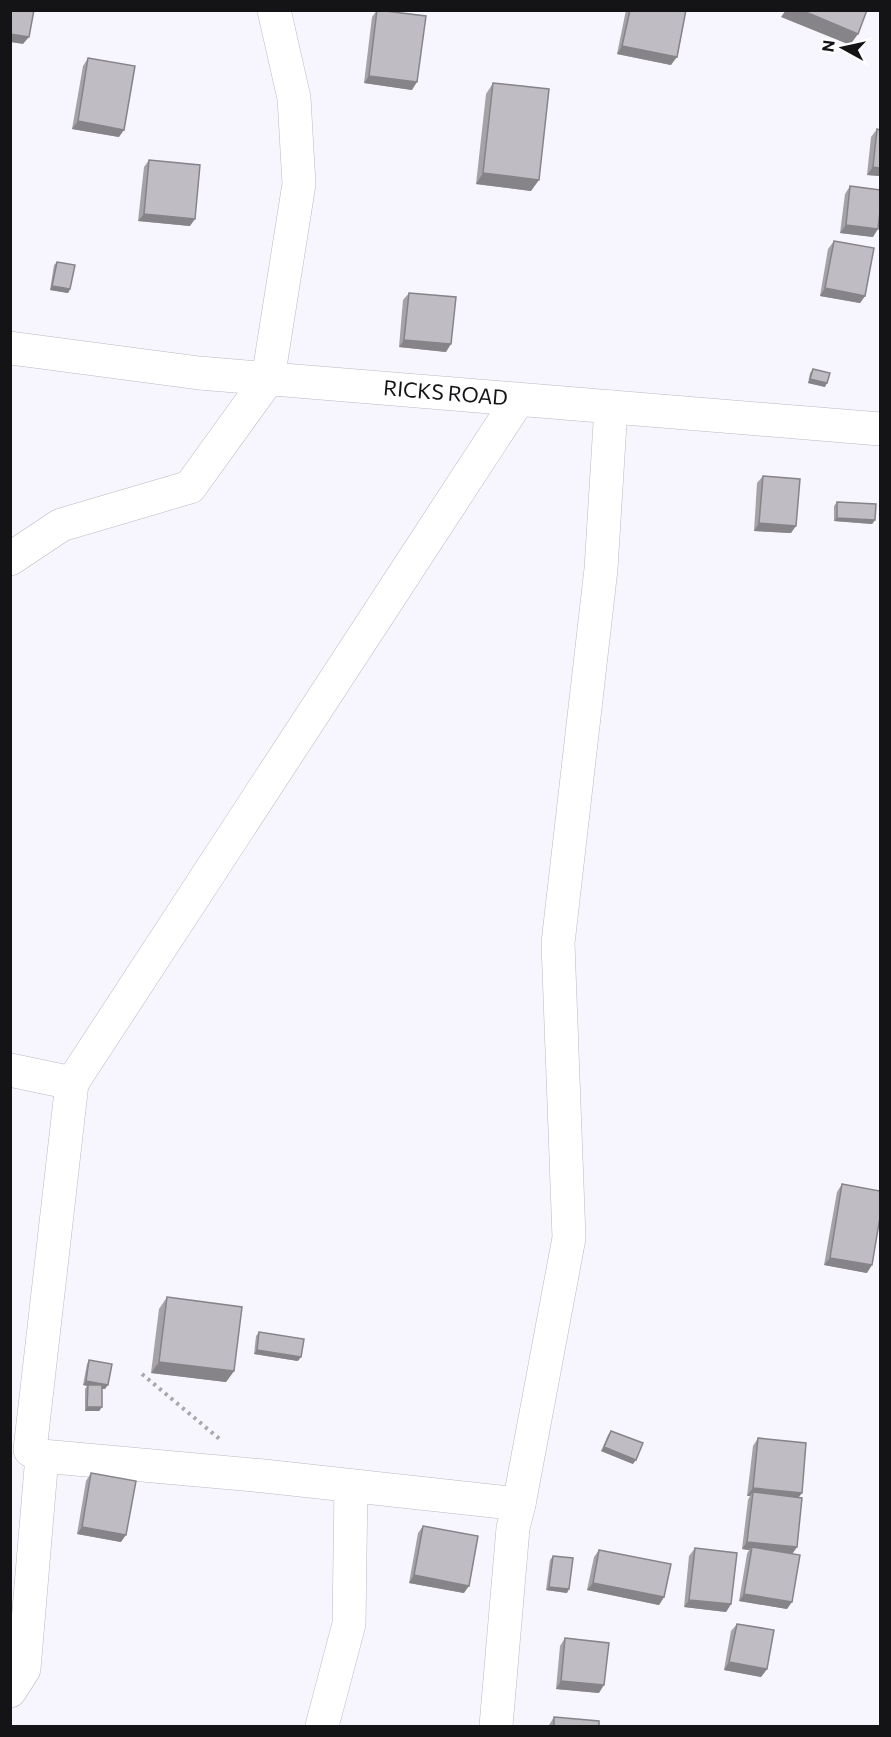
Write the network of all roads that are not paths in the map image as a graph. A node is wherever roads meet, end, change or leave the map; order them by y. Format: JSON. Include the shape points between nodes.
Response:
{"nodes":[{"id":1,"x":274,"y":10,"type":"edge"},
{"id":2,"x":10,"y":348,"type":"edge"},
{"id":3,"x":268,"y":379,"type":"junction"},
{"id":4,"x":518,"y":400,"type":"junction"},
{"id":5,"x":611,"y":407,"type":"junction"},
{"id":6,"x":880,"y":429,"type":"edge"},
{"id":7,"x":10,"y":559,"type":"edge"},
{"id":8,"x":10,"y":1070,"type":"edge"},
{"id":9,"x":72,"y":1083,"type":"junction"},
{"id":10,"x":42,"y":1456,"type":"junction"},
{"id":11,"x":351,"y":1486,"type":"junction"},
{"id":12,"x":519,"y":1504,"type":"junction"},
{"id":13,"x":10,"y":1691,"type":"edge"},
{"id":14,"x":322,"y":1726,"type":"edge"},
{"id":15,"x":496,"y":1726,"type":"edge"}],
"edges":[{"from":1,"to":3,"type":"street","via":[[294,98],[299,184]]},
{"from":2,"to":3,"type":"street","name":"RICKS ROAD","via":[[199,374]]},
{"from":3,"to":4,"type":"street","name":"RICKS ROAD"},
{"from":3,"to":7,"type":"street","via":[[190,487],[61,525]]},
{"from":4,"to":5,"type":"street","name":"RICKS ROAD"},
{"from":4,"to":9,"type":"street"},
{"from":5,"to":6,"type":"street","name":"RICKS ROAD"},
{"from":5,"to":12,"type":"street","via":[[601,569],[558,943],[569,1238]]},
{"from":8,"to":9,"type":"street"},
{"from":9,"to":10,"type":"street","via":[[30,1450]]},
{"from":10,"to":11,"type":"street"},
{"from":10,"to":13,"type":"street","via":[[24,1669]]},
{"from":11,"to":12,"type":"street"},
{"from":11,"to":14,"type":"street","via":[[349,1624]]},
{"from":12,"to":15,"type":"street","via":[[510,1552]]}]}
